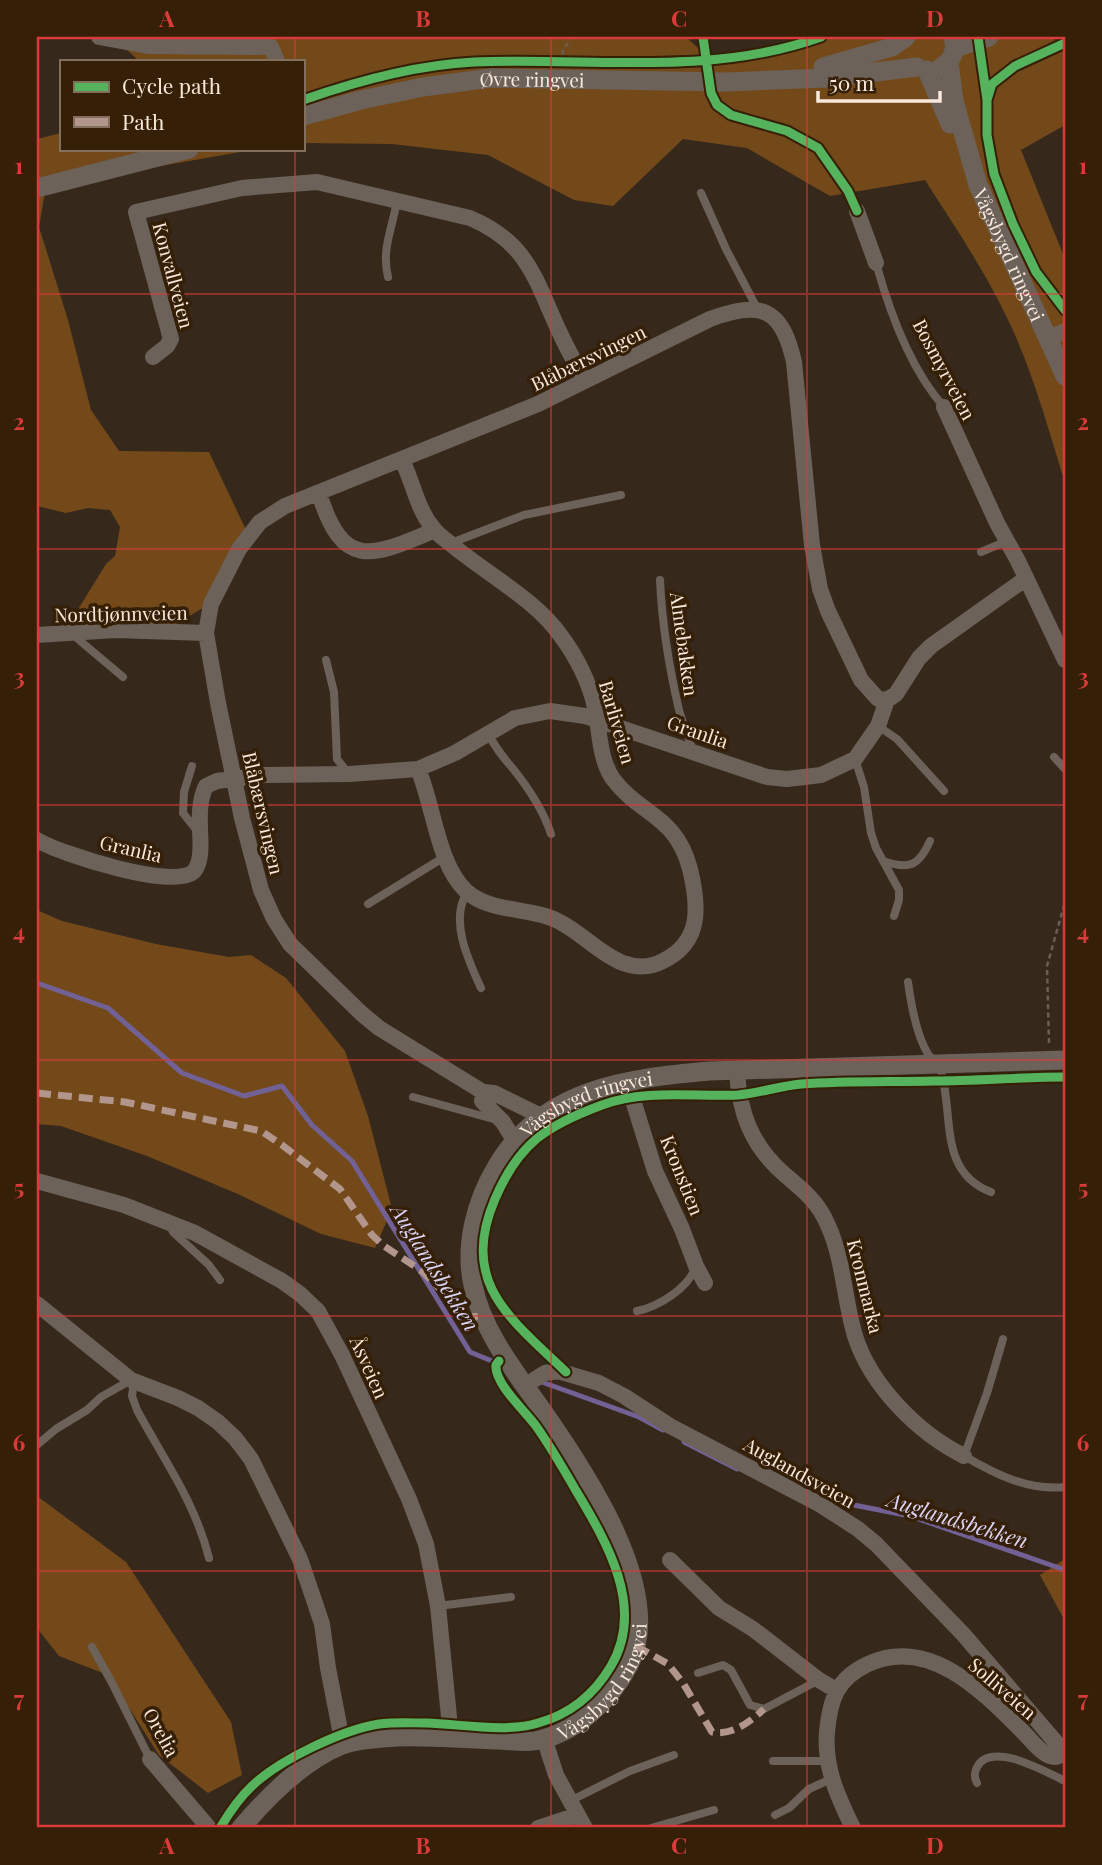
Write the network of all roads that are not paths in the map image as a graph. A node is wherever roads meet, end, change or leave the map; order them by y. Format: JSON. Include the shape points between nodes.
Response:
{"nodes":[{"id":1,"x":99,"y":37,"type":"edge"},
{"id":2,"x":286,"y":37,"type":"edge"},
{"id":3,"x":906,"y":37,"type":"edge"},
{"id":4,"x":989,"y":37,"type":"edge"},
{"id":5,"x":274,"y":48,"type":"edge"},
{"id":6,"x":953,"y":49,"type":"edge"},
{"id":7,"x":922,"y":69,"type":"junction"},
{"id":8,"x":763,"y":79,"type":"junction"},
{"id":9,"x":304,"y":116,"type":"edge"},
{"id":10,"x":185,"y":150,"type":"edge"},
{"id":11,"x":973,"y":172,"type":"junction"},
{"id":12,"x":37,"y":188,"type":"edge"},
{"id":13,"x":701,"y":193,"type":"dead end"},
{"id":14,"x":397,"y":200,"type":"junction"},
{"id":15,"x":857,"y":211,"type":"dead end"},
{"id":16,"x":876,"y":263,"type":"joint"},
{"id":17,"x":388,"y":277,"type":"dead end"},
{"id":18,"x":758,"y":310,"type":"junction"},
{"id":19,"x":1057,"y":334,"type":"edge"},
{"id":20,"x":153,"y":357,"type":"dead end"},
{"id":21,"x":1065,"y":376,"type":"edge"},
{"id":22,"x":584,"y":381,"type":"junction"},
{"id":23,"x":944,"y":407,"type":"joint"},
{"id":24,"x":402,"y":460,"type":"junction"},
{"id":25,"x":319,"y":493,"type":"junction"},
{"id":26,"x":621,"y":495,"type":"dead end"},
{"id":27,"x":435,"y":530,"type":"junction"},
{"id":28,"x":1007,"y":541,"type":"junction"},
{"id":29,"x":451,"y":543,"type":"junction"},
{"id":30,"x":981,"y":552,"type":"dead end"},
{"id":31,"x":1025,"y":579,"type":"junction"},
{"id":32,"x":660,"y":580,"type":"dead end"},
{"id":33,"x":70,"y":632,"type":"junction"},
{"id":34,"x":206,"y":633,"type":"junction"},
{"id":35,"x":37,"y":635,"type":"edge"},
{"id":36,"x":326,"y":660,"type":"dead end"},
{"id":37,"x":1065,"y":660,"type":"edge"},
{"id":38,"x":123,"y":677,"type":"dead end"},
{"id":39,"x":887,"y":700,"type":"junction"},
{"id":40,"x":597,"y":720,"type":"junction"},
{"id":41,"x":878,"y":726,"type":"junction"},
{"id":42,"x":488,"y":733,"type":"junction"},
{"id":43,"x":693,"y":752,"type":"junction"},
{"id":44,"x":1054,"y":757,"type":"dead end"},
{"id":45,"x":855,"y":759,"type":"junction"},
{"id":46,"x":192,"y":766,"type":"dead end"},
{"id":47,"x":418,"y":769,"type":"junction"},
{"id":48,"x":1065,"y":769,"type":"edge"},
{"id":49,"x":349,"y":774,"type":"junction"},
{"id":50,"x":234,"y":780,"type":"junction"},
{"id":51,"x":944,"y":791,"type":"dead end"},
{"id":52,"x":199,"y":834,"type":"junction"},
{"id":53,"x":551,"y":834,"type":"dead end"},
{"id":54,"x":37,"y":840,"type":"edge"},
{"id":55,"x":930,"y":841,"type":"dead end"},
{"id":56,"x":446,"y":856,"type":"junction"},
{"id":57,"x":883,"y":861,"type":"junction"},
{"id":58,"x":467,"y":892,"type":"junction"},
{"id":59,"x":368,"y":904,"type":"dead end"},
{"id":60,"x":894,"y":916,"type":"dead end"},
{"id":61,"x":908,"y":982,"type":"dead end"},
{"id":62,"x":481,"y":988,"type":"dead end"},
{"id":63,"x":1057,"y":1061,"type":"edge"},
{"id":64,"x":939,"y":1064,"type":"junction"},
{"id":65,"x":737,"y":1071,"type":"junction"},
{"id":66,"x":627,"y":1081,"type":"junction"},
{"id":67,"x":483,"y":1092,"type":"junction"},
{"id":68,"x":413,"y":1097,"type":"dead end"},
{"id":69,"x":543,"y":1117,"type":"junction"},
{"id":70,"x":503,"y":1122,"type":"junction"},
{"id":71,"x":514,"y":1140,"type":"junction"},
{"id":72,"x":37,"y":1181,"type":"edge"},
{"id":73,"x":991,"y":1192,"type":"dead end"},
{"id":74,"x":169,"y":1222,"type":"junction"},
{"id":75,"x":696,"y":1266,"type":"junction"},
{"id":76,"x":220,"y":1279,"type":"dead end"},
{"id":77,"x":705,"y":1283,"type":"dead end"},
{"id":78,"x":37,"y":1304,"type":"edge"},
{"id":79,"x":637,"y":1311,"type":"dead end"},
{"id":80,"x":1003,"y":1339,"type":"dead end"},
{"id":81,"x":133,"y":1380,"type":"junction"},
{"id":82,"x":524,"y":1386,"type":"junction"},
{"id":83,"x":37,"y":1445,"type":"edge"},
{"id":84,"x":964,"y":1456,"type":"junction"},
{"id":85,"x":1065,"y":1487,"type":"edge"},
{"id":86,"x":209,"y":1558,"type":"dead end"},
{"id":87,"x":670,"y":1560,"type":"dead end"},
{"id":88,"x":511,"y":1597,"type":"dead end"},
{"id":89,"x":438,"y":1606,"type":"junction"},
{"id":90,"x":92,"y":1647,"type":"dead end"},
{"id":91,"x":698,"y":1673,"type":"dead end"},
{"id":92,"x":819,"y":1680,"type":"junction"},
{"id":93,"x":836,"y":1690,"type":"junction"},
{"id":94,"x":451,"y":1737,"type":"junction"},
{"id":95,"x":544,"y":1738,"type":"junction"},
{"id":96,"x":343,"y":1745,"type":"junction"},
{"id":97,"x":1065,"y":1753,"type":"edge"},
{"id":98,"x":674,"y":1755,"type":"dead end"},
{"id":99,"x":150,"y":1759,"type":"joint"},
{"id":100,"x":774,"y":1761,"type":"dead end"},
{"id":101,"x":827,"y":1761,"type":"junction"},
{"id":102,"x":831,"y":1779,"type":"junction"},
{"id":103,"x":1065,"y":1781,"type":"edge"},
{"id":104,"x":976,"y":1783,"type":"dead end"},
{"id":105,"x":714,"y":1810,"type":"dead end"},
{"id":106,"x":578,"y":1815,"type":"edge"},
{"id":107,"x":775,"y":1815,"type":"dead end"},
{"id":108,"x":209,"y":1828,"type":"edge"},
{"id":109,"x":241,"y":1828,"type":"edge"},
{"id":110,"x":538,"y":1828,"type":"edge"},
{"id":111,"x":651,"y":1828,"type":"edge"},
{"id":112,"x":853,"y":1828,"type":"edge"}],
"edges":[{"from":1,"to":5,"type":"street","via":[[148,46]]},
{"from":2,"to":5,"type":"street"},
{"from":3,"to":7,"type":"street","name":"Vågsbygd ringvei","via":[[905,51]]},
{"from":3,"to":8,"type":"street","name":"Øvre ringvei","via":[[892,47],[834,65]]},
{"from":4,"to":6,"type":"street"},
{"from":6,"to":7,"type":"street","name":"Øvre ringvei","via":[[935,70]]},
{"from":6,"to":11,"type":"street","name":"Vågsbygd ringvei","via":[[954,101]]},
{"from":7,"to":8,"type":"street","name":"Øvre ringvei"},
{"from":7,"to":11,"type":"street","name":"Vågsbygd ringvei"},
{"from":8,"to":9,"type":"street","name":"Øvre ringvei","via":[[692,83],[491,78],[423,87]]},
{"from":10,"to":12,"type":"street"},
{"from":11,"to":19,"type":"street","name":"Vågsbygd ringvei","via":[[994,224]]},
{"from":13,"to":18,"type":"lane"},
{"from":14,"to":17,"type":"lane","via":[[386,242]]},
{"from":14,"to":20,"type":"street","name":"Konvallveien","via":[[298,181],[222,191],[135,212],[171,340]]},
{"from":14,"to":22,"type":"street","name":"Konvallveien","via":[[470,218],[507,239],[532,271]]},
{"from":15,"to":16,"type":"street","name":"Bosmyrveien"},
{"from":16,"to":23,"type":"lane","name":"Bosmyrveien","via":[[895,320],[929,388]]},
{"from":18,"to":22,"type":"street","name":"Blåbærsvingen","via":[[710,319]]},
{"from":18,"to":39,"type":"street","via":[[782,326],[794,362],[820,589],[862,680],[878,699]]},
{"from":19,"to":21,"type":"street","name":"Vågsbygd ringvei"},
{"from":22,"to":24,"type":"street","name":"Blåbærsvingen"},
{"from":23,"to":28,"type":"street","name":"Bosmyrveien"},
{"from":24,"to":25,"type":"street","name":"Blåbærsvingen"},
{"from":24,"to":27,"type":"street","name":"Barliveien"},
{"from":25,"to":27,"type":"street","via":[[336,532],[353,549],[376,551]]},
{"from":25,"to":34,"type":"street","name":"Blåbærsvingen","via":[[272,512],[249,534],[219,584]]},
{"from":26,"to":29,"type":"lane","via":[[524,515]]},
{"from":27,"to":29,"type":"street","name":"Barliveien"},
{"from":28,"to":30,"type":"lane"},
{"from":28,"to":31,"type":"street","name":"Bosmyrveien"},
{"from":29,"to":40,"type":"street","name":"Barliveien","via":[[544,615],[572,652]]},
{"from":31,"to":37,"type":"street","name":"Bosmyrveien"},
{"from":31,"to":39,"type":"street","name":"Granlia","via":[[931,646]]},
{"from":32,"to":43,"type":"lane","name":"Almebakken","via":[[667,651]]},
{"from":33,"to":34,"type":"street","name":"Nordtjønnveien"},
{"from":33,"to":35,"type":"street","name":"Nordtjønnveien"},
{"from":33,"to":38,"type":"lane"},
{"from":34,"to":50,"type":"street","name":"Blåbærsvingen"},
{"from":36,"to":49,"type":"lane","via":[[334,692],[337,759]]},
{"from":39,"to":41,"type":"street","name":"Granlia"},
{"from":40,"to":42,"type":"street","name":"Granlia","via":[[550,711],[515,718]]},
{"from":40,"to":43,"type":"street","name":"Granlia"},
{"from":40,"to":58,"type":"street","name":"Barliveien","via":[[606,767],[677,837],[689,867],[694,925],[681,951],[652,967],[641,967],[613,958],[557,920]]},
{"from":41,"to":45,"type":"street","name":"Granlia"},
{"from":41,"to":51,"type":"lane","via":[[897,739]]},
{"from":42,"to":47,"type":"street","name":"Granlia"},
{"from":42,"to":53,"type":"lane","via":[[537,802]]},
{"from":43,"to":45,"type":"street","name":"Granlia","via":[[752,773],[786,779],[821,775]]},
{"from":44,"to":48,"type":"lane"},
{"from":45,"to":57,"type":"lane","via":[[871,833]]},
{"from":46,"to":52,"type":"lane","via":[[183,813]]},
{"from":47,"to":49,"type":"street","name":"Granlia"},
{"from":47,"to":56,"type":"street"},
{"from":49,"to":50,"type":"street","name":"Granlia"},
{"from":50,"to":52,"type":"street","name":"Granlia","via":[[206,786],[200,802]]},
{"from":50,"to":67,"type":"street","name":"Blåbærsvingen","via":[[261,890],[290,944],[379,1028]]},
{"from":52,"to":54,"type":"street","name":"Granlia","via":[[198,863],[184,878],[99,863]]},
{"from":55,"to":57,"type":"lane","via":[[922,858],[913,864]]},
{"from":56,"to":58,"type":"street"},
{"from":56,"to":59,"type":"lane"},
{"from":57,"to":60,"type":"lane","via":[[899,890]]},
{"from":58,"to":62,"type":"lane","via":[[462,908],[463,938]]},
{"from":61,"to":64,"type":"lane","via":[[912,1013],[928,1054]]},
{"from":63,"to":64,"type":"street","name":"Vågsbygd ringvei"},
{"from":64,"to":65,"type":"street","name":"Vågsbygd ringvei"},
{"from":64,"to":73,"type":"lane","via":[[956,1159],[969,1179]]},
{"from":65,"to":66,"type":"street","name":"Vågsbygd ringvei"},
{"from":65,"to":84,"type":"street","name":"Kronmarka","via":[[742,1107],[755,1143],[825,1217],[841,1257],[855,1336],[869,1365],[907,1414]]},
{"from":66,"to":69,"type":"street","name":"Vågsbygd ringvei","via":[[588,1092]]},
{"from":66,"to":75,"type":"street","name":"Kronstien","via":[[655,1171]]},
{"from":67,"to":69,"type":"street","name":"Blåbærsvingen"},
{"from":67,"to":70,"type":"street","name":"Blåbærsvingen","via":[[482,1101]]},
{"from":68,"to":70,"type":"lane","name":"Vågsbygd ringvei"},
{"from":69,"to":71,"type":"street","name":"Vågsbygd ringvei"},
{"from":70,"to":71,"type":"street","name":"Blåbærsvingen"},
{"from":71,"to":82,"type":"street","name":"Vågsbygd ringvei","via":[[482,1197],[472,1230],[471,1272],[483,1317]]},
{"from":72,"to":74,"type":"street","name":"Åsveien"},
{"from":74,"to":76,"type":"lane","via":[[173,1233]]},
{"from":74,"to":89,"type":"street","name":"Åsveien","via":[[263,1269],[318,1311],[409,1499],[426,1544]]},
{"from":75,"to":77,"type":"street","name":"Kronstien"},
{"from":75,"to":79,"type":"lane","via":[[679,1289]]},
{"from":78,"to":81,"type":"street"},
{"from":80,"to":84,"type":"lane"},
{"from":81,"to":83,"type":"lane","via":[[101,1397]]},
{"from":81,"to":86,"type":"lane","via":[[137,1410],[188,1499]]},
{"from":81,"to":96,"type":"street","via":[[198,1408],[235,1438],[251,1459],[300,1559],[322,1623]]},
{"from":82,"to":95,"type":"street","name":"Vågsbygd ringvei","via":[[614,1530],[636,1587],[640,1628],[631,1662],[603,1701],[572,1727]]},
{"from":82,"to":97,"type":"street","name":"Auglandsveien","via":[[558,1371],[599,1383],[858,1530],[963,1634]]},
{"from":84,"to":85,"type":"lane","name":"Kronmarka","via":[[1011,1479]]},
{"from":87,"to":92,"type":"street","via":[[719,1608]]},
{"from":88,"to":89,"type":"lane"},
{"from":89,"to":94,"type":"street","name":"Åsveien"},
{"from":90,"to":99,"type":"lane","name":"Orelia"},
{"from":91,"to":92,"type":"lane","via":[[723,1665],[731,1670],[750,1705],[764,1709]]},
{"from":92,"to":93,"type":"street"},
{"from":93,"to":97,"type":"street","name":"Solliveien","via":[[850,1675],[882,1658],[932,1661],[968,1682],[1045,1753],[1055,1757]]},
{"from":93,"to":101,"type":"street","via":[[828,1719]]},
{"from":94,"to":95,"type":"street","name":"Vågsbygd ringvei"},
{"from":94,"to":96,"type":"street","name":"Vågsbygd ringvei","via":[[379,1738]]},
{"from":95,"to":106,"type":"street","via":[[556,1775]]},
{"from":96,"to":109,"type":"street","name":"Vågsbygd ringvei","via":[[297,1773]]},
{"from":98,"to":106,"type":"lane","via":[[630,1771]]},
{"from":99,"to":108,"type":"street","name":"Orelia"},
{"from":100,"to":101,"type":"lane"},
{"from":101,"to":102,"type":"street"},
{"from":102,"to":107,"type":"lane","via":[[807,1790]]},
{"from":102,"to":112,"type":"street"},
{"from":103,"to":104,"type":"lane","via":[[1000,1756],[979,1763]]},
{"from":105,"to":111,"type":"lane"},
{"from":106,"to":110,"type":"street"}]}
